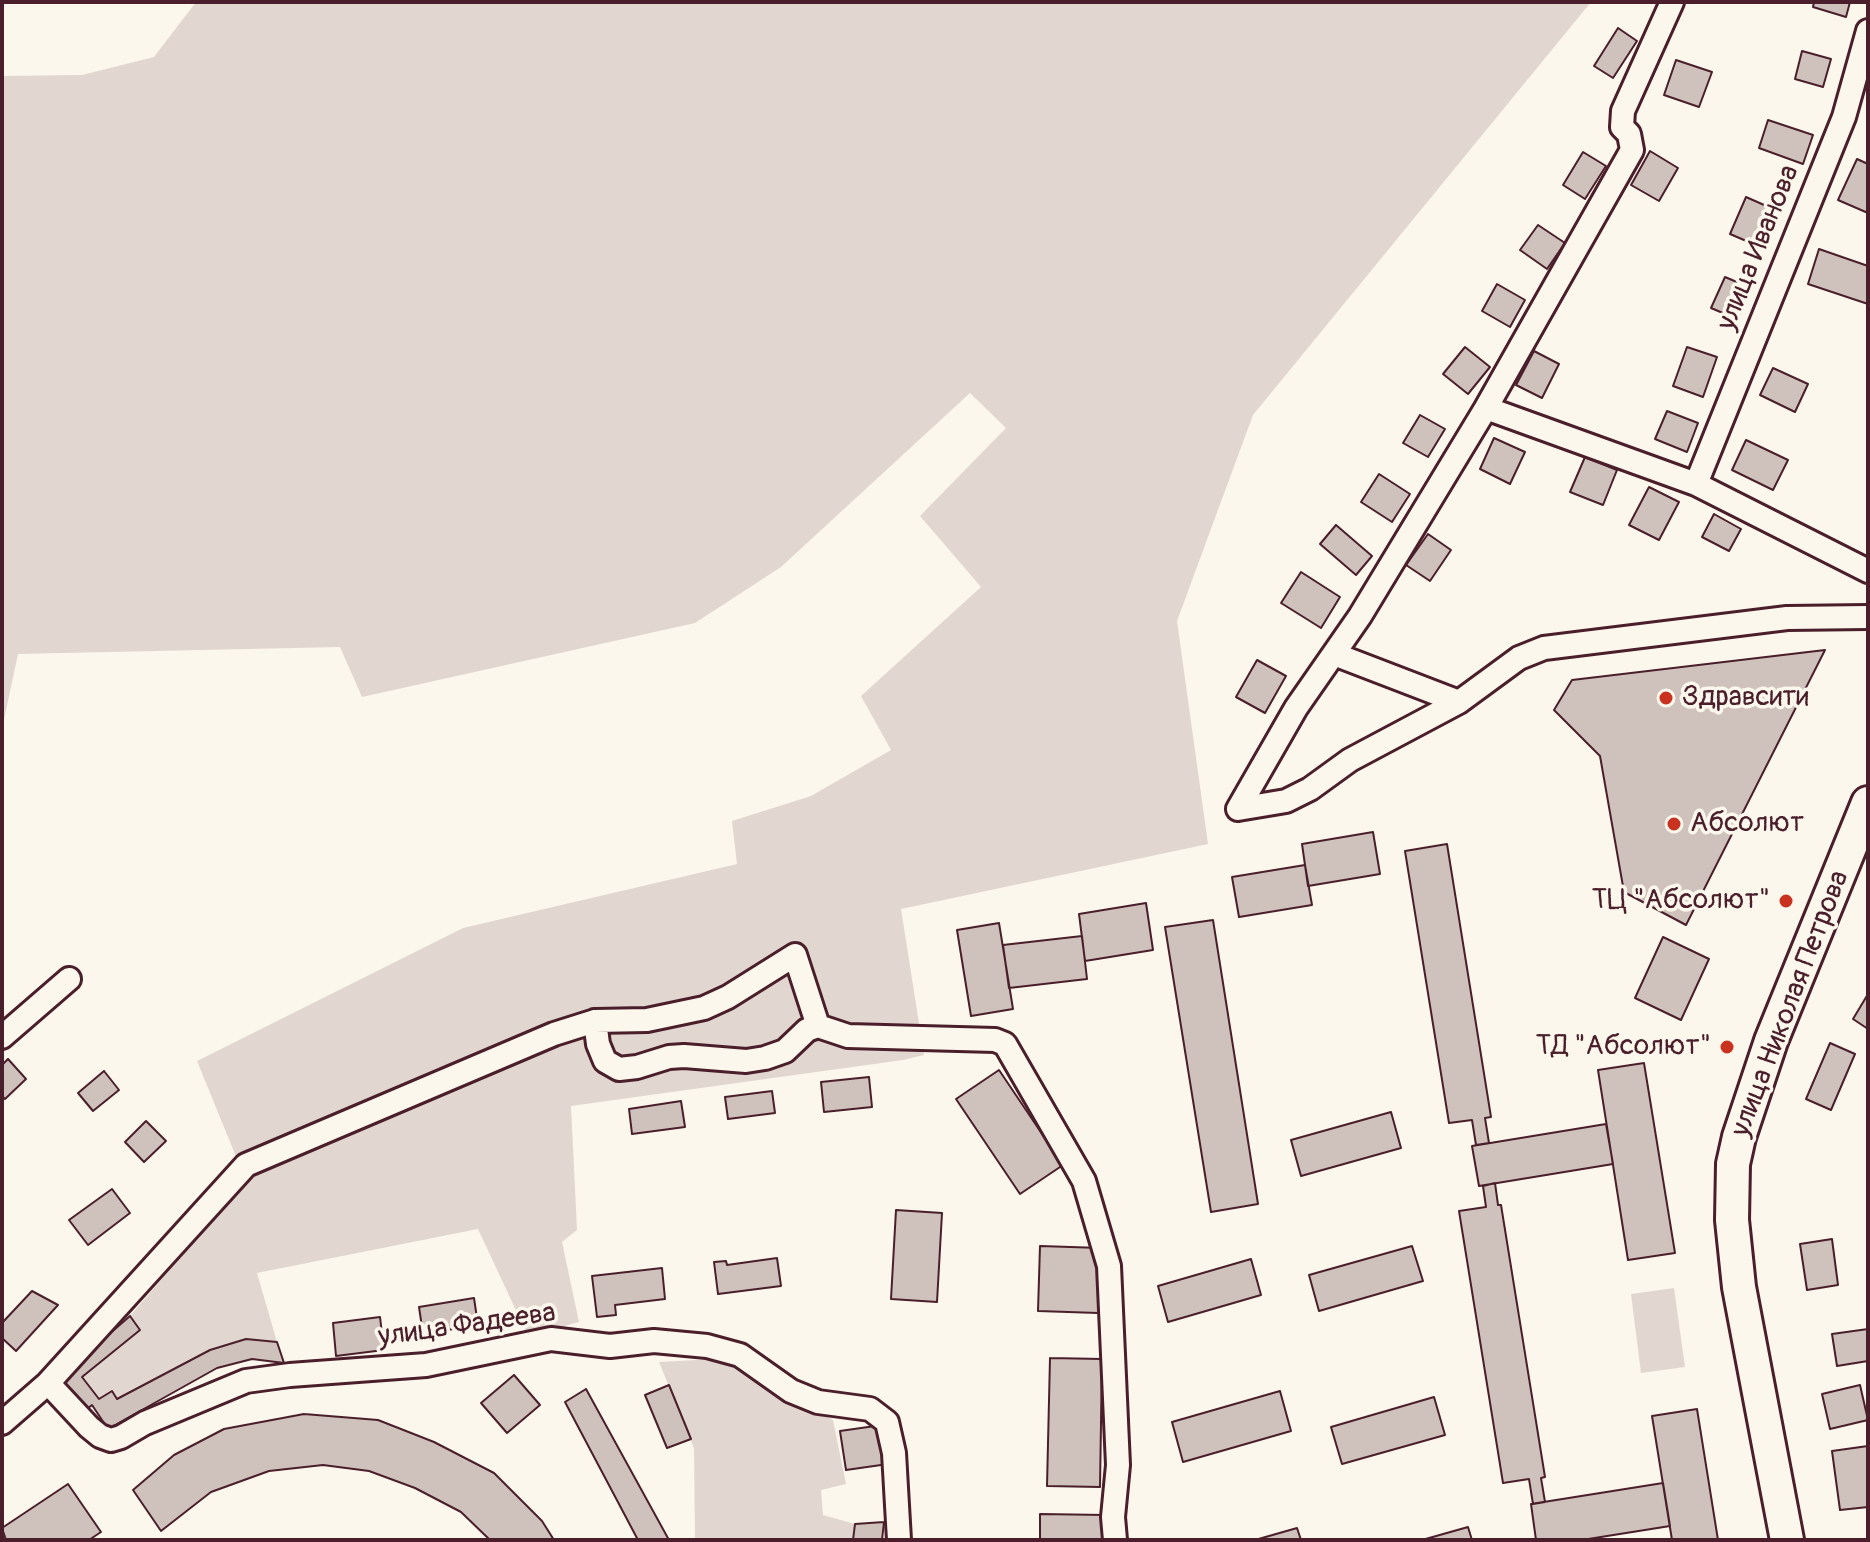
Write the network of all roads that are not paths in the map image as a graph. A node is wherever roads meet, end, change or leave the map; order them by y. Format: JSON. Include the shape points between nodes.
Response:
{"nodes":[{"id":1,"x":1672,"y":2,"type":"edge"},
{"id":2,"x":1868,"y":31,"type":"edge"},
{"id":3,"x":1486,"y":408,"type":"junction"},
{"id":4,"x":1696,"y":484,"type":"junction"},
{"id":5,"x":1868,"y":571,"type":"edge"},
{"id":6,"x":1868,"y":617,"type":"edge"},
{"id":7,"x":1334,"y":654,"type":"junction"},
{"id":8,"x":1459,"y":702,"type":"junction"},
{"id":9,"x":1868,"y":803,"type":"edge"},
{"id":10,"x":69,"y":979,"type":"dead end"},
{"id":11,"x":595,"y":1021,"type":"junction"},
{"id":12,"x":818,"y":1026,"type":"junction"},
{"id":13,"x":2,"y":1037,"type":"edge"},
{"id":14,"x":48,"y":1383,"type":"junction"},
{"id":15,"x":2,"y":1423,"type":"edge"},
{"id":16,"x":899,"y":1540,"type":"edge"},
{"id":17,"x":1115,"y":1540,"type":"edge"},
{"id":18,"x":1787,"y":1540,"type":"edge"}],
"edges":[{"from":1,"to":3,"type":"street","via":[[1623,111],[1622,127],[1632,150]]},
{"from":2,"to":4,"type":"street","name":"улица Иванова","via":[[1844,117]]},
{"from":3,"to":4,"type":"street"},
{"from":3,"to":7,"type":"street"},
{"from":4,"to":5,"type":"street"},
{"from":6,"to":8,"type":"street","via":[[1787,618],[1544,648],[1519,658]]},
{"from":7,"to":8,"type":"street"},
{"from":7,"to":8,"type":"street","via":[[1238,809],[1286,801]]},
{"from":9,"to":18,"type":"main road","name":"улица Николая Петрова","via":[[1771,1041],[1733,1164],[1739,1287]]},
{"from":10,"to":13,"type":"street"},
{"from":11,"to":12,"type":"street","via":[[605,1061],[619,1069],[669,1057],[765,1058],[785,1051]]},
{"from":11,"to":12,"type":"street","via":[[647,1020],[704,1008],[795,955]]},
{"from":11,"to":14,"type":"street","via":[[246,1165]]},
{"from":12,"to":17,"type":"street","via":[[848,1036],[995,1040],[1013,1053],[1084,1181],[1109,1266],[1118,1465]]},
{"from":14,"to":15,"type":"street"},
{"from":14,"to":16,"type":"street","name":"улица Фадеева","via":[[100,1436],[111,1440],[246,1381],[426,1365],[551,1339],[610,1346],[654,1341],[707,1346],[740,1355],[791,1391],[818,1402],[870,1409],[887,1422]]}]}
